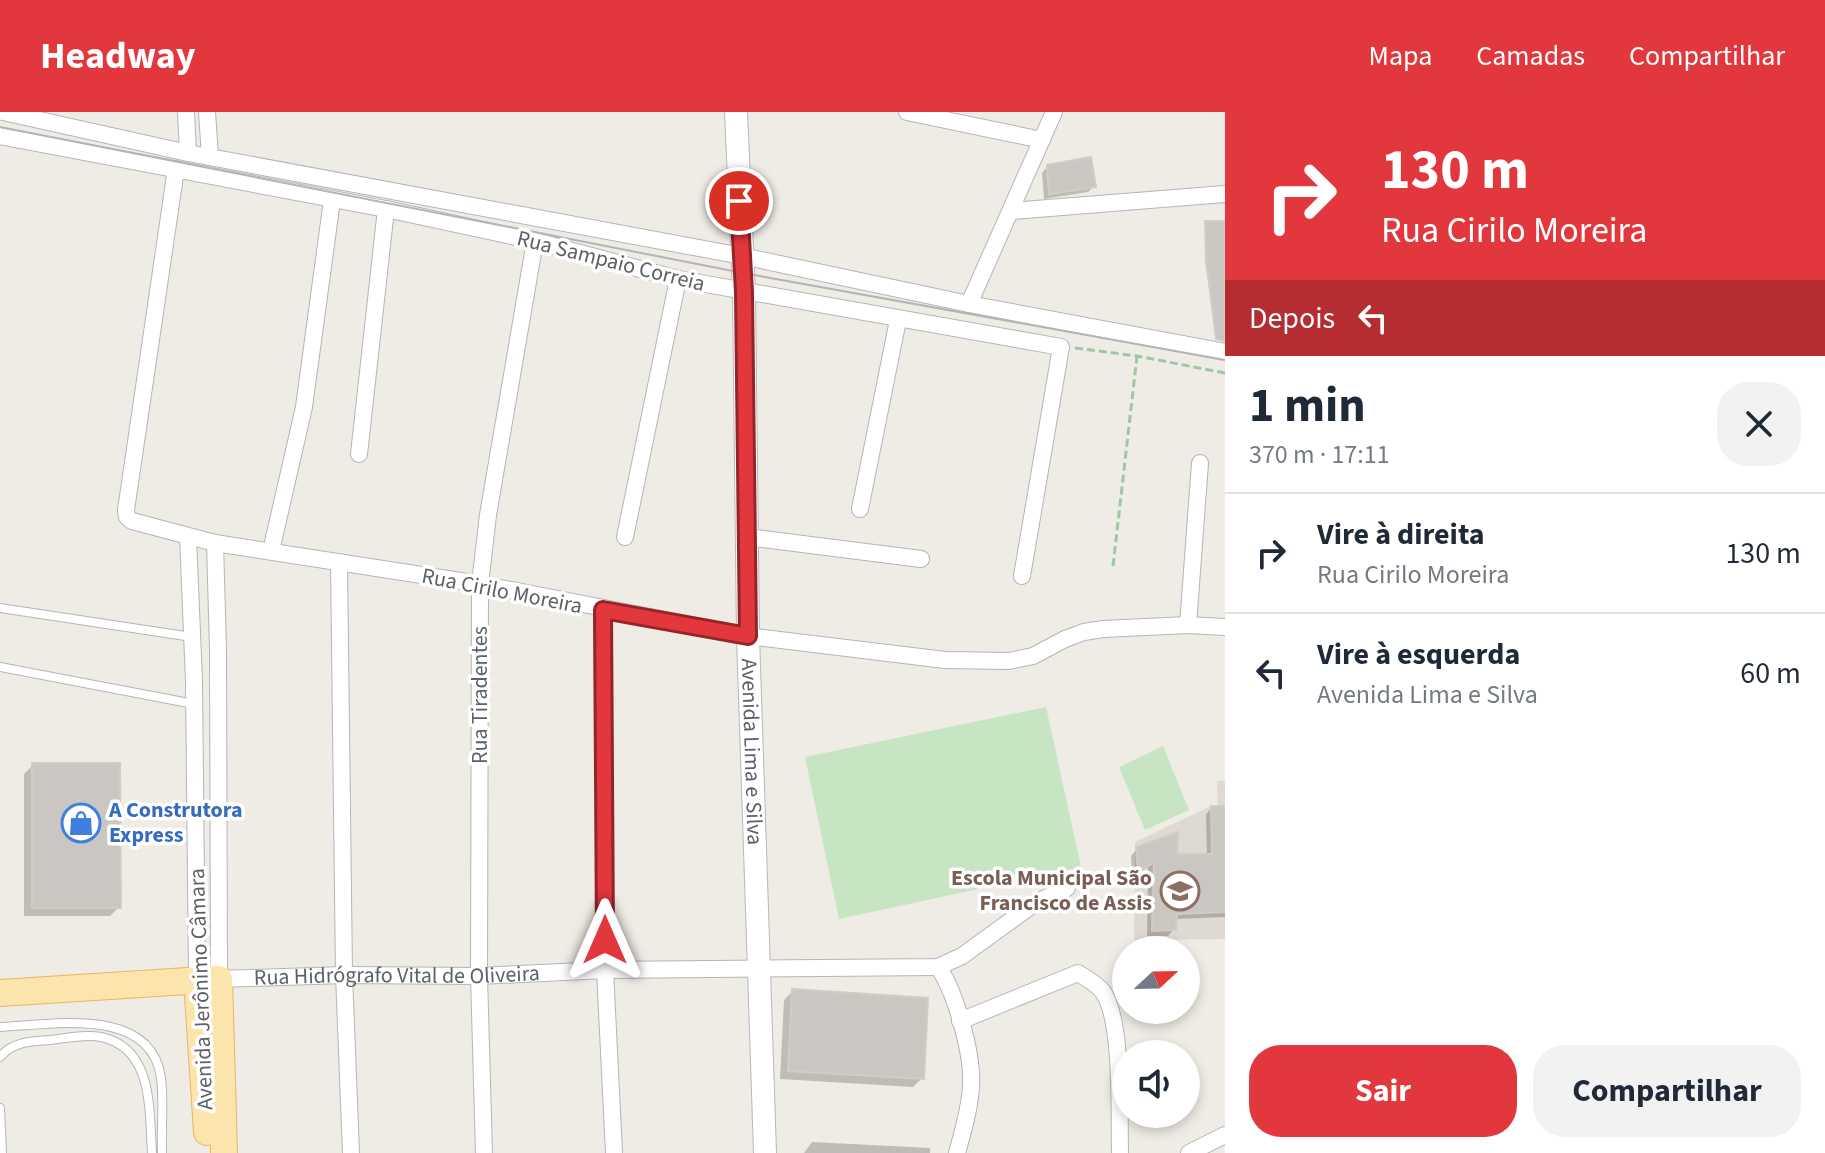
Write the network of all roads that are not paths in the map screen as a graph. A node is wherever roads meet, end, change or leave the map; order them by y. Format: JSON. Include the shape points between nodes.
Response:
{"nodes":[{"id":1,"x":3,"y":112,"type":"edge"},
{"id":2,"x":186,"y":112,"type":"edge"},
{"id":3,"x":207,"y":112,"type":"edge"},
{"id":4,"x":736,"y":112,"type":"edge"},
{"id":5,"x":907,"y":112,"type":"edge"},
{"id":6,"x":1054,"y":112,"type":"edge"},
{"id":7,"x":0,"y":136,"type":"edge"},
{"id":8,"x":1042,"y":140,"type":"junction"},
{"id":9,"x":188,"y":153,"type":"junction"},
{"id":10,"x":210,"y":157,"type":"junction"},
{"id":11,"x":176,"y":169,"type":"junction"},
{"id":12,"x":1225,"y":194,"type":"edge"},
{"id":13,"x":332,"y":200,"type":"junction"},
{"id":14,"x":386,"y":209,"type":"junction"},
{"id":15,"x":1011,"y":211,"type":"junction"},
{"id":16,"x":535,"y":241,"type":"junction"},
{"id":17,"x":742,"y":256,"type":"junction"},
{"id":18,"x":678,"y":279,"type":"junction"},
{"id":19,"x":744,"y":292,"type":"junction"},
{"id":20,"x":969,"y":304,"type":"junction"},
{"id":21,"x":898,"y":320,"type":"junction"},
{"id":22,"x":1225,"y":352,"type":"edge"},
{"id":23,"x":359,"y":454,"type":"dead end"},
{"id":24,"x":1200,"y":463,"type":"dead end"},
{"id":25,"x":860,"y":509,"type":"dead end"},
{"id":26,"x":188,"y":537,"type":"junction"},
{"id":27,"x":625,"y":537,"type":"dead end"},
{"id":28,"x":747,"y":537,"type":"junction"},
{"id":29,"x":215,"y":543,"type":"junction"},
{"id":30,"x":271,"y":551,"type":"junction"},
{"id":31,"x":921,"y":559,"type":"dead end"},
{"id":32,"x":339,"y":562,"type":"junction"},
{"id":33,"x":1022,"y":576,"type":"dead end"},
{"id":34,"x":480,"y":584,"type":"junction"},
{"id":35,"x":0,"y":608,"type":"edge"},
{"id":36,"x":603,"y":610,"type":"junction"},
{"id":37,"x":1188,"y":625,"type":"junction"},
{"id":38,"x":1225,"y":627,"type":"edge"},
{"id":39,"x":748,"y":636,"type":"junction"},
{"id":40,"x":192,"y":637,"type":"junction"},
{"id":41,"x":0,"y":667,"type":"edge"},
{"id":42,"x":194,"y":704,"type":"junction"},
{"id":43,"x":1067,"y":888,"type":"dead end"},
{"id":44,"x":938,"y":967,"type":"junction"},
{"id":45,"x":759,"y":969,"type":"junction"},
{"id":46,"x":605,"y":970,"type":"junction"},
{"id":47,"x":344,"y":975,"type":"junction"},
{"id":48,"x":479,"y":976,"type":"junction"},
{"id":49,"x":208,"y":980,"type":"junction"},
{"id":50,"x":0,"y":993,"type":"edge"},
{"id":51,"x":960,"y":1021,"type":"junction"},
{"id":52,"x":0,"y":1027,"type":"edge"},
{"id":53,"x":0,"y":1057,"type":"edge"},
{"id":54,"x":0,"y":1108,"type":"edge"},
{"id":55,"x":1225,"y":1135,"type":"edge"},
{"id":56,"x":1,"y":1151,"type":"edge"},
{"id":57,"x":152,"y":1153,"type":"edge"},
{"id":58,"x":162,"y":1153,"type":"edge"},
{"id":59,"x":208,"y":1153,"type":"edge"},
{"id":60,"x":224,"y":1153,"type":"edge"},
{"id":61,"x":351,"y":1153,"type":"edge"},
{"id":62,"x":484,"y":1153,"type":"edge"},
{"id":63,"x":614,"y":1153,"type":"edge"},
{"id":64,"x":765,"y":1153,"type":"edge"},
{"id":65,"x":957,"y":1153,"type":"edge"},
{"id":66,"x":1120,"y":1153,"type":"edge"},
{"id":67,"x":1189,"y":1153,"type":"edge"}],
"edges":[{"from":1,"to":9,"type":"street","name":"Rua Sampaio Correia"},
{"from":2,"to":9,"type":"street"},
{"from":3,"to":10,"type":"street"},
{"from":4,"to":17,"type":"main road","name":"Avenida Lima e Silva"},
{"from":5,"to":8,"type":"street"},
{"from":6,"to":8,"type":"street"},
{"from":7,"to":11,"type":"street","name":"Rua Sampaio Correia"},
{"from":8,"to":15,"type":"street"},
{"from":9,"to":10,"type":"street","name":"Rua Sampaio Correia"},
{"from":10,"to":17,"type":"street","name":"Rua Sampaio Correia"},
{"from":11,"to":13,"type":"street","name":"Rua Sampaio Correia"},
{"from":11,"to":26,"type":"street","name":"Rua Cirilo Moreira","via":[[126,513],[132,521]]},
{"from":12,"to":15,"type":"street"},
{"from":13,"to":14,"type":"street","name":"Rua Sampaio Correia"},
{"from":13,"to":30,"type":"street","via":[[304,407]]},
{"from":14,"to":16,"type":"street","name":"Rua Sampaio Correia"},
{"from":14,"to":23,"type":"street"},
{"from":15,"to":20,"type":"street"},
{"from":16,"to":18,"type":"street","name":"Rua Sampaio Correia"},
{"from":16,"to":34,"type":"street","name":"Rua Tiradentes"},
{"from":17,"to":19,"type":"main road","name":"Avenida Lima e Silva"},
{"from":17,"to":20,"type":"street","name":"Rua Sampaio Correia"},
{"from":18,"to":19,"type":"street","name":"Rua Sampaio Correia"},
{"from":18,"to":27,"type":"street"},
{"from":19,"to":21,"type":"street","name":"Rua Sampaio Correia"},
{"from":19,"to":28,"type":"main road","name":"Avenida Lima e Silva"},
{"from":20,"to":22,"type":"street","name":"Rua Sampaio Correia"},
{"from":21,"to":25,"type":"street"},
{"from":21,"to":33,"type":"street","name":"Rua Sampaio Correia","via":[[1061,347]]},
{"from":24,"to":37,"type":"street"},
{"from":26,"to":29,"type":"street","name":"Rua Cirilo Moreira"},
{"from":26,"to":40,"type":"street","name":"Avenida Jerônimo Câmara"},
{"from":28,"to":31,"type":"street"},
{"from":28,"to":39,"type":"main road","name":"Avenida Lima e Silva"},
{"from":29,"to":30,"type":"street","name":"Rua Cirilo Moreira"},
{"from":29,"to":49,"type":"street","name":"Avenida Jerônimo Câmara","via":[[218,650]]},
{"from":30,"to":32,"type":"street","name":"Rua Cirilo Moreira"},
{"from":32,"to":34,"type":"street","name":"Rua Cirilo Moreira"},
{"from":32,"to":47,"type":"street"},
{"from":34,"to":36,"type":"street","name":"Rua Cirilo Moreira"},
{"from":34,"to":48,"type":"street","name":"Rua Tiradentes"},
{"from":35,"to":40,"type":"lane"},
{"from":36,"to":39,"type":"street","name":"Rua Cirilo Moreira"},
{"from":36,"to":46,"type":"street"},
{"from":37,"to":38,"type":"street","name":"Rua Cirilo Moreira"},
{"from":37,"to":39,"type":"street","name":"Rua Cirilo Moreira","via":[[1084,632],[1009,661],[945,660]]},
{"from":39,"to":45,"type":"main road","name":"Avenida Lima e Silva"},
{"from":40,"to":42,"type":"street","name":"Avenida Jerônimo Câmara"},
{"from":41,"to":42,"type":"lane","via":[[68,685]]},
{"from":42,"to":49,"type":"street","name":"Avenida Jerônimo Câmara"},
{"from":43,"to":44,"type":"street"},
{"from":44,"to":45,"type":"street","name":"Rua Hidrógrafo Vital de Oliveira"},
{"from":44,"to":51,"type":"street"},
{"from":45,"to":46,"type":"street","name":"Rua Hidrógrafo Vital de Oliveira"},
{"from":45,"to":64,"type":"main road","name":"Avenida Lima e Silva"},
{"from":46,"to":48,"type":"street","name":"Rua Hidrógrafo Vital de Oliveira"},
{"from":46,"to":63,"type":"street"},
{"from":47,"to":48,"type":"street","name":"Rua Hidrógrafo Vital de Oliveira"},
{"from":47,"to":49,"type":"street","name":"Rua Hidrógrafo Vital de Oliveira"},
{"from":47,"to":61,"type":"street"},
{"from":48,"to":62,"type":"street","name":"Rua Tiradentes"},
{"from":49,"to":50,"type":"main road","name":"Rua Hidrógrafo Vital de Oliveira","via":[[48,985]]},
{"from":49,"to":59,"type":"main road","name":"Avenida Jerônimo Câmara"},
{"from":49,"to":60,"type":"main road","name":"Avenida Jerônimo Câmara"},
{"from":51,"to":65,"type":"street","via":[[971,1086]]},
{"from":51,"to":66,"type":"street","via":[[1078,973],[1095,983],[1105,994],[1115,1023]]},
{"from":52,"to":58,"type":"lane","via":[[112,1025],[132,1034],[153,1055],[161,1078]]},
{"from":53,"to":57,"type":"lane","via":[[21,1042],[100,1037],[120,1044],[142,1070]]},
{"from":54,"to":56,"type":"lane"},
{"from":55,"to":67,"type":"street"}]}
